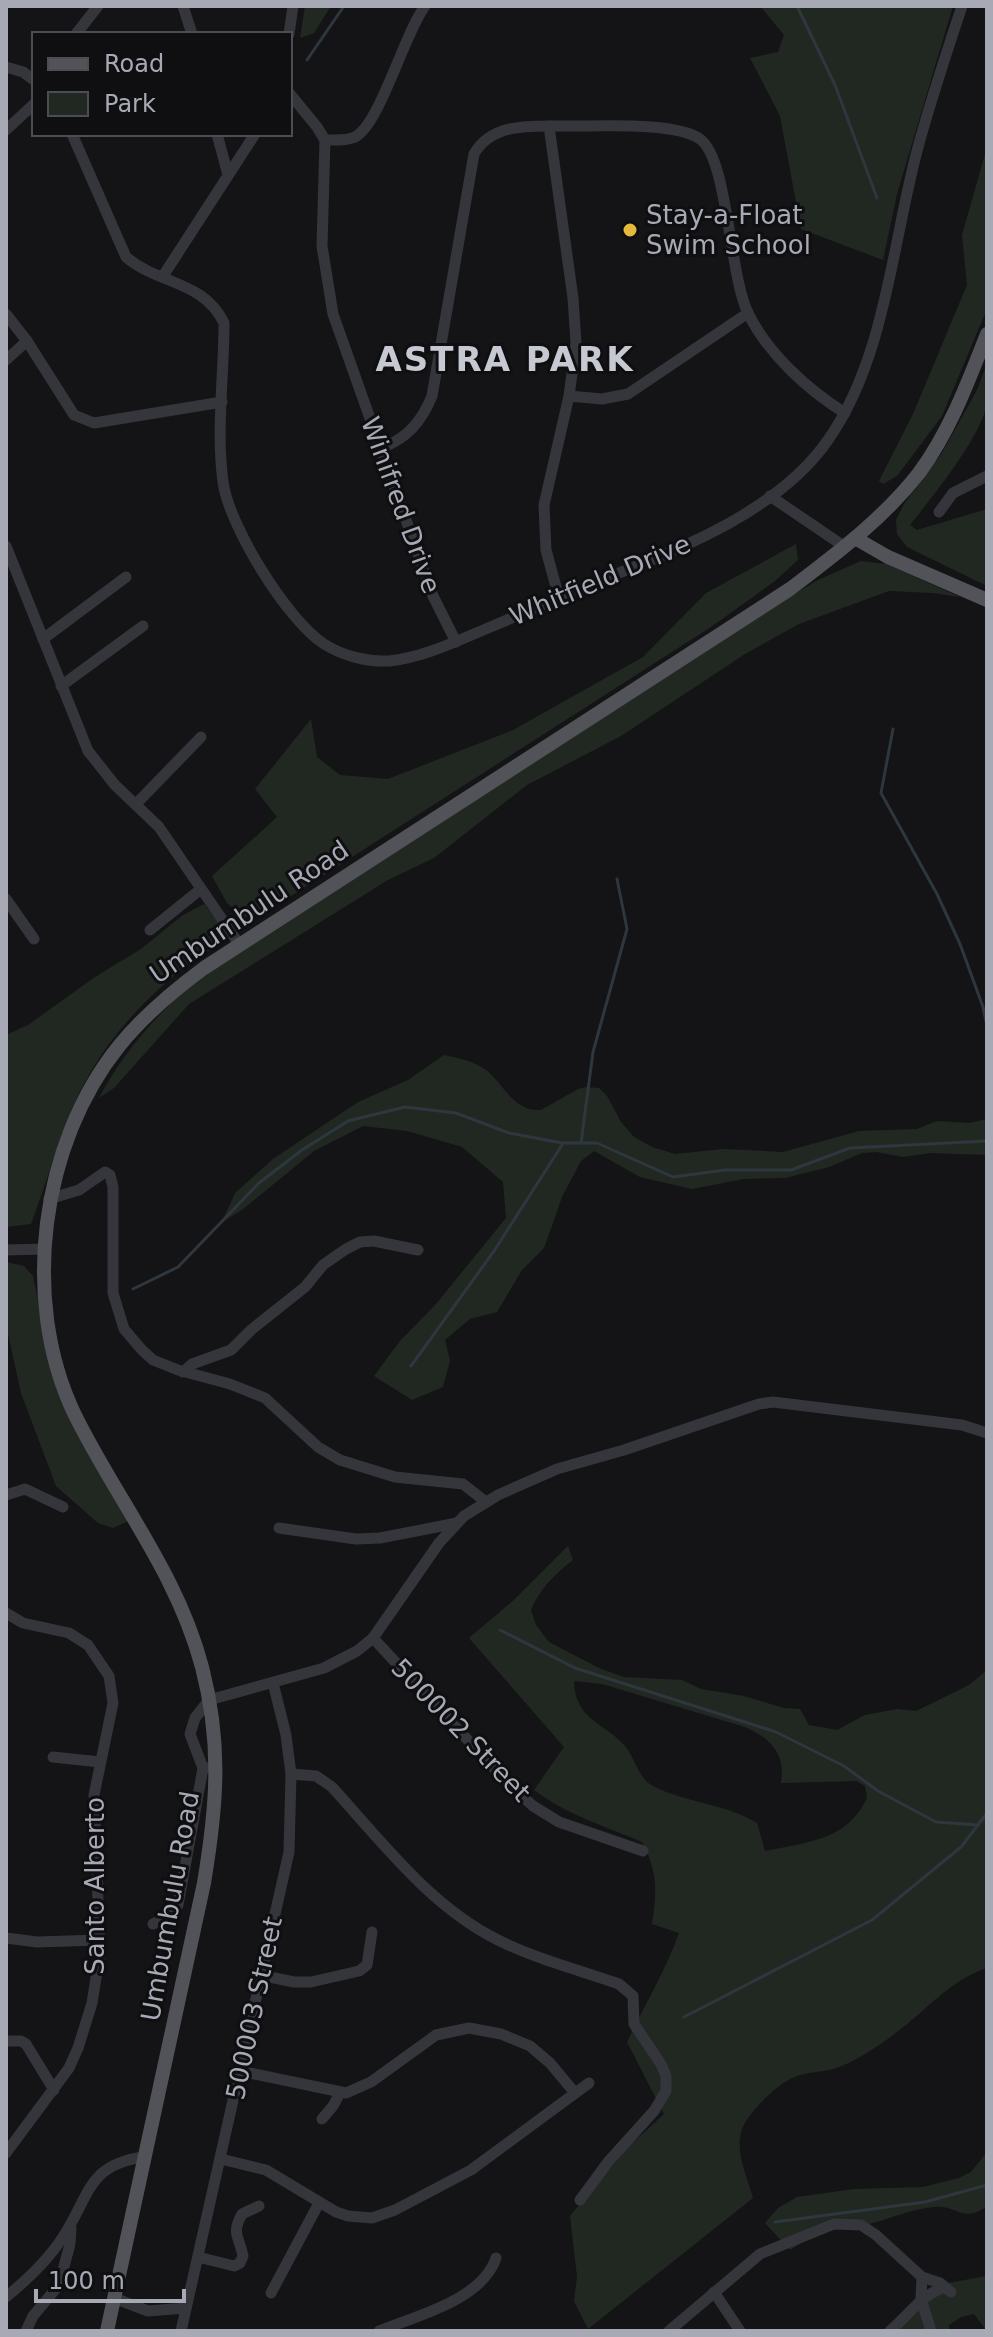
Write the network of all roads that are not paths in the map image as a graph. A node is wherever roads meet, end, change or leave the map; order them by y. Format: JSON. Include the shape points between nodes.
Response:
{"nodes":[{"id":1,"x":98,"y":6,"type":"edge"},
{"id":2,"x":183,"y":6,"type":"edge"},
{"id":3,"x":293,"y":6,"type":"edge"},
{"id":4,"x":425,"y":6,"type":"edge"},
{"id":5,"x":962,"y":6,"type":"edge"},
{"id":6,"x":78,"y":32,"type":"edge"},
{"id":7,"x":191,"y":32,"type":"edge"},
{"id":8,"x":289,"y":32,"type":"edge"},
{"id":9,"x":6,"y":67,"type":"edge"},
{"id":10,"x":32,"y":79,"type":"edge"},
{"id":11,"x":292,"y":96,"type":"edge"},
{"id":12,"x":32,"y":106,"type":"edge"},
{"id":13,"x":549,"y":126,"type":"junction"},
{"id":14,"x":6,"y":130,"type":"edge"},
{"id":15,"x":73,"y":136,"type":"edge"},
{"id":16,"x":218,"y":136,"type":"edge"},
{"id":17,"x":254,"y":136,"type":"edge"},
{"id":18,"x":325,"y":140,"type":"junction"},
{"id":19,"x":228,"y":175,"type":"junction"},
{"id":20,"x":163,"y":276,"type":"junction"},
{"id":21,"x":748,"y":313,"type":"junction"},
{"id":22,"x":6,"y":314,"type":"edge"},
{"id":23,"x":987,"y":334,"type":"edge"},
{"id":24,"x":27,"y":341,"type":"junction"},
{"id":25,"x":6,"y":360,"type":"edge"},
{"id":26,"x":569,"y":396,"type":"junction"},
{"id":27,"x":222,"y":402,"type":"junction"},
{"id":28,"x":845,"y":413,"type":"junction"},
{"id":29,"x":380,"y":449,"type":"junction"},
{"id":30,"x":987,"y":476,"type":"edge"},
{"id":31,"x":770,"y":496,"type":"junction"},
{"id":32,"x":939,"y":512,"type":"dead end"},
{"id":33,"x":850,"y":543,"type":"junction"},
{"id":34,"x":6,"y":546,"type":"edge"},
{"id":35,"x":126,"y":577,"type":"dead end"},
{"id":36,"x":559,"y":598,"type":"junction"},
{"id":37,"x":987,"y":600,"type":"edge"},
{"id":38,"x":143,"y":626,"type":"dead end"},
{"id":39,"x":43,"y":639,"type":"junction"},
{"id":40,"x":456,"y":642,"type":"junction"},
{"id":41,"x":61,"y":686,"type":"junction"},
{"id":42,"x":201,"y":737,"type":"dead end"},
{"id":43,"x":136,"y":804,"type":"junction"},
{"id":44,"x":201,"y":889,"type":"junction"},
{"id":45,"x":6,"y":899,"type":"edge"},
{"id":46,"x":150,"y":930,"type":"dead end"},
{"id":47,"x":34,"y":939,"type":"dead end"},
{"id":48,"x":239,"y":944,"type":"junction"},
{"id":49,"x":49,"y":1199,"type":"junction"},
{"id":50,"x":44,"y":1249,"type":"junction"},
{"id":51,"x":6,"y":1250,"type":"edge"},
{"id":52,"x":418,"y":1250,"type":"dead end"},
{"id":53,"x":183,"y":1372,"type":"junction"},
{"id":54,"x":987,"y":1433,"type":"edge"},
{"id":55,"x":6,"y":1495,"type":"edge"},
{"id":56,"x":486,"y":1502,"type":"junction"},
{"id":57,"x":63,"y":1507,"type":"dead end"},
{"id":58,"x":457,"y":1523,"type":"junction"},
{"id":59,"x":279,"y":1528,"type":"dead end"},
{"id":60,"x":6,"y":1613,"type":"edge"},
{"id":61,"x":373,"y":1638,"type":"junction"},
{"id":62,"x":273,"y":1683,"type":"junction"},
{"id":63,"x":209,"y":1700,"type":"junction"},
{"id":64,"x":53,"y":1757,"type":"dead end"},
{"id":65,"x":100,"y":1762,"type":"junction"},
{"id":66,"x":210,"y":1768,"type":"junction"},
{"id":67,"x":291,"y":1774,"type":"junction"},
{"id":68,"x":643,"y":1851,"type":"dead end"},
{"id":69,"x":153,"y":1924,"type":"dead end"},
{"id":70,"x":372,"y":1932,"type":"dead end"},
{"id":71,"x":6,"y":1938,"type":"edge"},
{"id":72,"x":99,"y":1940,"type":"junction"},
{"id":73,"x":260,"y":1975,"type":"junction"},
{"id":74,"x":6,"y":2041,"type":"edge"},
{"id":75,"x":240,"y":2071,"type":"junction"},
{"id":76,"x":589,"y":2083,"type":"dead end"},
{"id":77,"x":54,"y":2090,"type":"junction"},
{"id":78,"x":340,"y":2093,"type":"junction"},
{"id":79,"x":575,"y":2093,"type":"junction"},
{"id":80,"x":322,"y":2119,"type":"dead end"},
{"id":81,"x":6,"y":2153,"type":"edge"},
{"id":82,"x":143,"y":2157,"type":"junction"},
{"id":83,"x":221,"y":2159,"type":"junction"},
{"id":84,"x":580,"y":2200,"type":"dead end"},
{"id":85,"x":319,"y":2203,"type":"junction"},
{"id":86,"x":259,"y":2206,"type":"dead end"},
{"id":87,"x":71,"y":2224,"type":"junction"},
{"id":88,"x":198,"y":2257,"type":"junction"},
{"id":89,"x":496,"y":2258,"type":"dead end"},
{"id":90,"x":922,"y":2277,"type":"junction"},
{"id":91,"x":714,"y":2292,"type":"junction"},
{"id":92,"x":271,"y":2293,"type":"dead end"},
{"id":93,"x":6,"y":2297,"type":"edge"},
{"id":94,"x":114,"y":2298,"type":"junction"},
{"id":95,"x":921,"y":2299,"type":"junction"},
{"id":96,"x":186,"y":2308,"type":"junction"},
{"id":97,"x":26,"y":2331,"type":"edge"},
{"id":98,"x":107,"y":2331,"type":"edge"},
{"id":99,"x":181,"y":2331,"type":"edge"},
{"id":100,"x":379,"y":2331,"type":"edge"},
{"id":101,"x":669,"y":2331,"type":"edge"},
{"id":102,"x":740,"y":2331,"type":"edge"},
{"id":103,"x":890,"y":2331,"type":"edge"},
{"id":104,"x":931,"y":2331,"type":"edge"}],
"edges":[{"from":1,"to":6,"type":"street"},
{"from":2,"to":7,"type":"street"},
{"from":3,"to":8,"type":"street"},
{"from":4,"to":18,"type":"street","via":[[367,126],[354,137]]},
{"from":5,"to":28,"type":"street","name":"Whitfield Drive","via":[[917,151],[875,335]]},
{"from":9,"to":10,"type":"street"},
{"from":11,"to":18,"type":"street"},
{"from":12,"to":14,"type":"street"},
{"from":13,"to":21,"type":"street","via":[[671,129],[701,140],[712,153],[720,180]]},
{"from":13,"to":26,"type":"street","via":[[573,298],[576,343]]},
{"from":13,"to":29,"type":"street","via":[[494,133],[474,154],[432,396],[417,426]]},
{"from":15,"to":20,"type":"street","name":"Whitfield Drive","via":[[126,257]]},
{"from":16,"to":19,"type":"street"},
{"from":17,"to":19,"type":"street"},
{"from":18,"to":29,"type":"street","name":"Winifred Drive","via":[[325,277]]},
{"from":19,"to":20,"type":"street"},
{"from":20,"to":27,"type":"street","name":"Whitfield Drive","via":[[202,295],[224,323]]},
{"from":21,"to":26,"type":"street","via":[[628,394],[602,399]]},
{"from":21,"to":28,"type":"street","via":[[796,374]]},
{"from":22,"to":24,"type":"street"},
{"from":23,"to":33,"type":"main road","name":"Umbumbulu Road","via":[[961,399],[924,466]]},
{"from":24,"to":25,"type":"street"},
{"from":24,"to":27,"type":"street","via":[[81,420],[94,423]]},
{"from":26,"to":36,"type":"street","via":[[544,505],[546,550]]},
{"from":27,"to":40,"type":"street","name":"Whitfield Drive","via":[[223,483],[230,512],[260,567],[301,624],[323,644],[368,660],[410,657]]},
{"from":28,"to":31,"type":"street","name":"Whitfield Drive","via":[[810,464]]},
{"from":29,"to":40,"type":"street","name":"Winifred Drive","via":[[433,596]]},
{"from":30,"to":32,"type":"street","via":[[953,493]]},
{"from":31,"to":33,"type":"street"},
{"from":31,"to":36,"type":"street","name":"Whitfield Drive","via":[[687,544]]},
{"from":33,"to":37,"type":"main road"},
{"from":33,"to":48,"type":"main road","name":"Umbumbulu Road","via":[[790,589]]},
{"from":34,"to":39,"type":"street"},
{"from":35,"to":39,"type":"street"},
{"from":36,"to":40,"type":"street","name":"Whitfield Drive"},
{"from":38,"to":41,"type":"street"},
{"from":39,"to":41,"type":"street"},
{"from":41,"to":43,"type":"street","via":[[88,751]]},
{"from":42,"to":43,"type":"street"},
{"from":43,"to":44,"type":"street","via":[[159,827]]},
{"from":44,"to":46,"type":"street"},
{"from":44,"to":48,"type":"street"},
{"from":45,"to":47,"type":"street"},
{"from":48,"to":49,"type":"main road","name":"Umbumbulu Road","via":[[155,1006],[119,1046],[84,1102]]},
{"from":49,"to":50,"type":"main road","name":"Umbumbulu Road"},
{"from":49,"to":53,"type":"street","via":[[79,1190],[105,1172],[110,1175],[112,1280],[124,1329],[153,1360]]},
{"from":50,"to":51,"type":"street"},
{"from":50,"to":63,"type":"main road","name":"Umbumbulu Road","via":[[47,1312],[61,1380],[85,1434],[176,1596]]},
{"from":52,"to":53,"type":"street","via":[[374,1241],[346,1249],[231,1350]]},
{"from":53,"to":56,"type":"street","via":[[265,1398],[340,1460],[395,1477],[463,1484]]},
{"from":54,"to":56,"type":"street","via":[[962,1425],[773,1402],[576,1463]]},
{"from":55,"to":57,"type":"street","via":[[25,1489]]},
{"from":56,"to":58,"type":"street"},
{"from":58,"to":59,"type":"street","via":[[356,1539]]},
{"from":58,"to":61,"type":"street"},
{"from":60,"to":65,"type":"street","name":"Santo Alberto","via":[[78,1638],[104,1667],[113,1703]]},
{"from":61,"to":62,"type":"street","via":[[331,1665]]},
{"from":61,"to":68,"type":"street","name":"500002 Street","via":[[533,1806],[559,1822]]},
{"from":62,"to":63,"type":"street"},
{"from":62,"to":67,"type":"street","name":"500003 Street"},
{"from":63,"to":66,"type":"main road","name":"Umbumbulu Road"},
{"from":63,"to":66,"type":"street","via":[[190,1734]]},
{"from":64,"to":65,"type":"street"},
{"from":65,"to":72,"type":"street","name":"Santo Alberto","via":[[93,1809]]},
{"from":66,"to":69,"type":"street","via":[[178,1905]]},
{"from":66,"to":82,"type":"main road","name":"Umbumbulu Road","via":[[213,1827],[204,1883]]},
{"from":67,"to":73,"type":"street","name":"500003 Street","via":[[289,1852]]},
{"from":67,"to":84,"type":"street","via":[[316,1776],[332,1787],[423,1886],[471,1924],[514,1947],[619,1984],[633,1996],[634,2024],[661,2064],[666,2091]]},
{"from":70,"to":73,"type":"street","via":[[367,1965],[359,1971],[304,1982]]},
{"from":71,"to":72,"type":"street"},
{"from":72,"to":77,"type":"street","name":"Santo Alberto","via":[[98,1974],[84,2031]]},
{"from":73,"to":75,"type":"street","name":"500003 Street"},
{"from":74,"to":77,"type":"street","via":[[26,2044]]},
{"from":75,"to":78,"type":"street"},
{"from":75,"to":83,"type":"street","name":"500003 Street"},
{"from":76,"to":79,"type":"street"},
{"from":77,"to":81,"type":"street","name":"Santo Alberto"},
{"from":78,"to":79,"type":"street","via":[[371,2082],[436,2035],[469,2028],[530,2046]]},
{"from":78,"to":80,"type":"street"},
{"from":79,"to":85,"type":"street","via":[[471,2170],[395,2210],[359,2218]]},
{"from":82,"to":87,"type":"street","via":[[106,2168]]},
{"from":82,"to":94,"type":"main road","name":"Umbumbulu Road"},
{"from":83,"to":85,"type":"street","via":[[266,2170]]},
{"from":83,"to":88,"type":"street","name":"500003 Street"},
{"from":85,"to":92,"type":"street"},
{"from":86,"to":88,"type":"street","via":[[244,2211],[236,2227],[240,2263]]},
{"from":87,"to":93,"type":"street","via":[[50,2255]]},
{"from":87,"to":97,"type":"street","via":[[59,2285]]},
{"from":88,"to":96,"type":"street","name":"500003 Street"},
{"from":89,"to":100,"type":"street","via":[[488,2273],[460,2297]]},
{"from":90,"to":91,"type":"street","via":[[876,2235],[849,2223],[821,2227],[752,2259]]},
{"from":90,"to":95,"type":"street"},
{"from":90,"to":95,"type":"street","via":[[940,2283],[951,2292],[944,2287]]},
{"from":91,"to":101,"type":"street"},
{"from":91,"to":102,"type":"street"},
{"from":94,"to":96,"type":"street","via":[[148,2311]]},
{"from":94,"to":98,"type":"main road","name":"Umbumbulu Road"},
{"from":95,"to":103,"type":"street"},
{"from":95,"to":104,"type":"street"},
{"from":96,"to":99,"type":"street","name":"500003 Street"}]}
